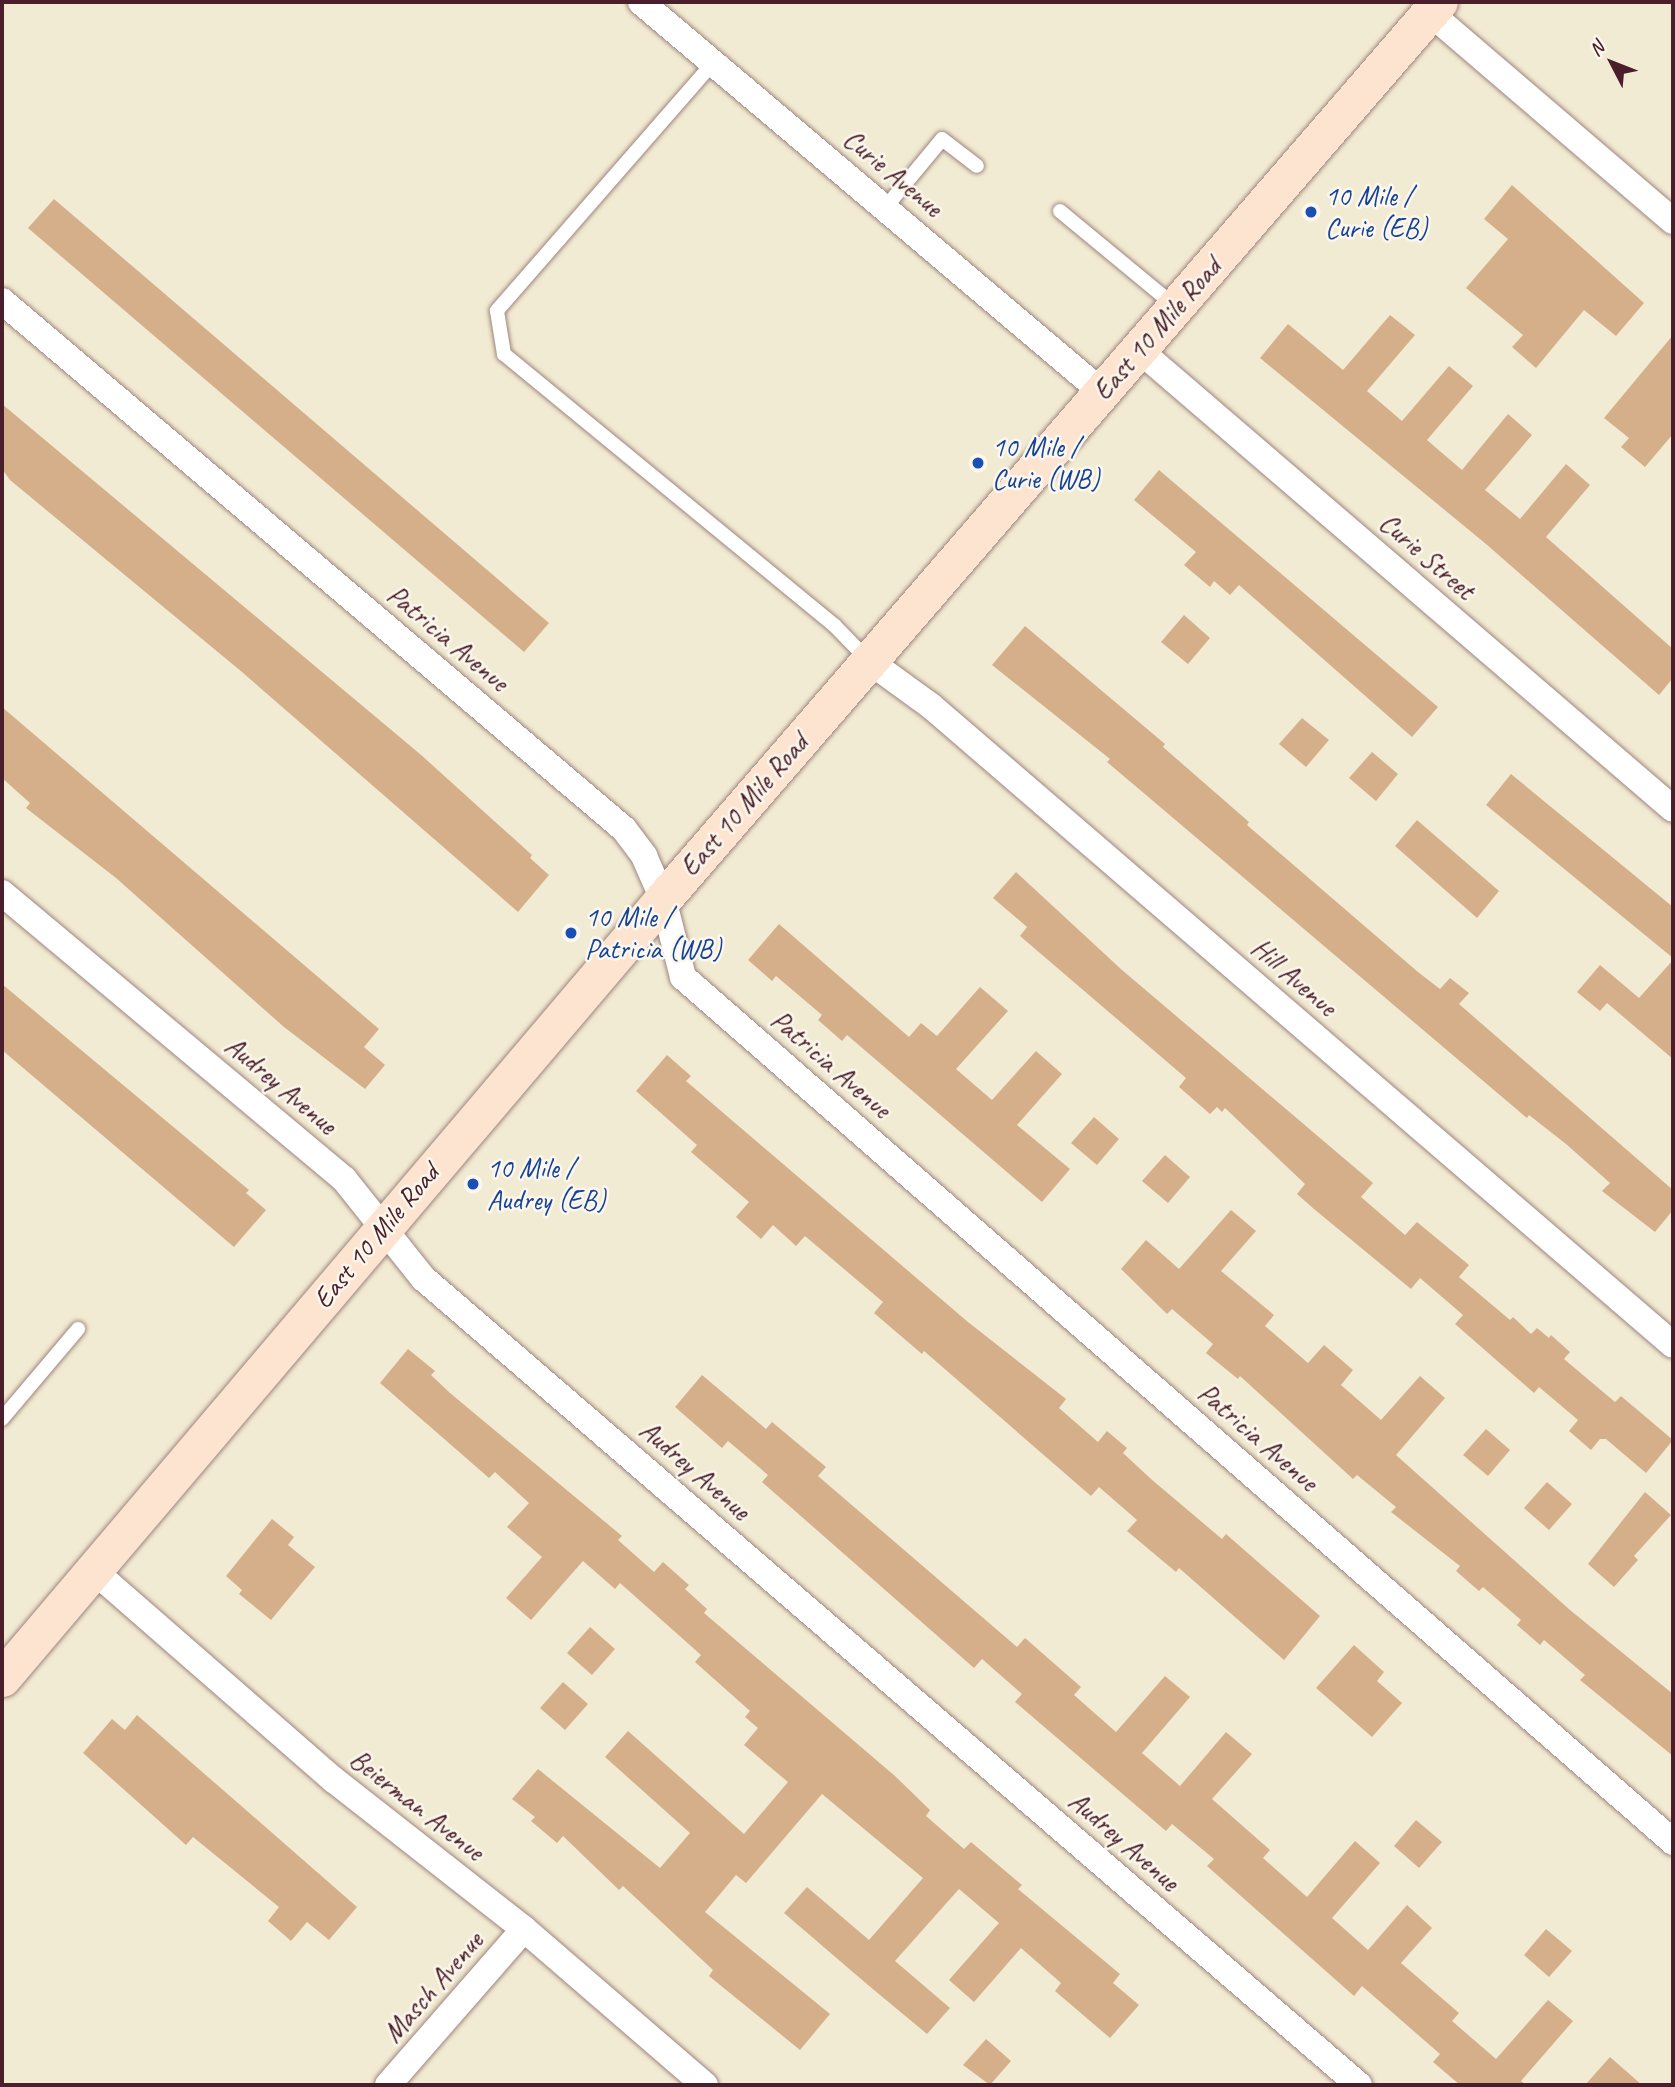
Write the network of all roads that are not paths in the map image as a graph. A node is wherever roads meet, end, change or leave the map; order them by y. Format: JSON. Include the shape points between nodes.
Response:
{"nodes":[{"id":1,"x":641,"y":2,"type":"edge"},
{"id":2,"x":1434,"y":7,"type":"edge"},
{"id":3,"x":713,"y":63,"type":"junction"},
{"id":4,"x":977,"y":166,"type":"dead end"},
{"id":5,"x":885,"y":208,"type":"junction"},
{"id":6,"x":1060,"y":211,"type":"dead end"},
{"id":7,"x":1673,"y":221,"type":"edge"},
{"id":8,"x":2,"y":301,"type":"edge"},
{"id":9,"x":1177,"y":307,"type":"junction"},
{"id":10,"x":1139,"y":350,"type":"junction"},
{"id":11,"x":1103,"y":393,"type":"junction"},
{"id":12,"x":869,"y":661,"type":"junction"},
{"id":13,"x":1673,"y":809,"type":"edge"},
{"id":14,"x":2,"y":893,"type":"edge"},
{"id":15,"x":663,"y":899,"type":"junction"},
{"id":16,"x":384,"y":1226,"type":"junction"},
{"id":17,"x":78,"y":1329,"type":"dead end"},
{"id":18,"x":1673,"y":1345,"type":"edge"},
{"id":19,"x":2,"y":1419,"type":"edge"},
{"id":20,"x":93,"y":1570,"type":"junction"},
{"id":21,"x":2,"y":1678,"type":"edge"},
{"id":22,"x":1673,"y":1842,"type":"edge"},
{"id":23,"x":524,"y":1929,"type":"junction"},
{"id":24,"x":388,"y":2085,"type":"edge"},
{"id":25,"x":705,"y":2085,"type":"edge"},
{"id":26,"x":1359,"y":2085,"type":"edge"}],
"edges":[{"from":1,"to":3,"type":"street","name":"Curie Avenue"},
{"from":2,"to":7,"type":"street"},
{"from":2,"to":9,"type":"main road","name":"East 10 Mile Road"},
{"from":3,"to":5,"type":"street","name":"Curie Avenue"},
{"from":3,"to":12,"type":"lane","via":[[497,311],[504,355],[834,625]]},
{"from":4,"to":5,"type":"lane","via":[[942,139]]},
{"from":5,"to":11,"type":"street","name":"Curie Avenue"},
{"from":6,"to":9,"type":"lane"},
{"from":8,"to":15,"type":"street","name":"Patricia Avenue","via":[[624,829],[644,856]]},
{"from":9,"to":10,"type":"main road","name":"East 10 Mile Road"},
{"from":10,"to":11,"type":"main road","name":"East 10 Mile Road"},
{"from":10,"to":13,"type":"street","name":"Curie Street"},
{"from":11,"to":12,"type":"main road","name":"East 10 Mile Road"},
{"from":12,"to":15,"type":"main road","name":"East 10 Mile Road"},
{"from":12,"to":18,"type":"street","name":"Hill Avenue","via":[[931,706]]},
{"from":14,"to":16,"type":"street","name":"Audrey Avenue","via":[[344,1179]]},
{"from":15,"to":16,"type":"main road","name":"East 10 Mile Road"},
{"from":15,"to":22,"type":"street","name":"Patricia Avenue","via":[[683,977]]},
{"from":16,"to":20,"type":"main road","name":"East 10 Mile Road"},
{"from":16,"to":26,"type":"street","name":"Audrey Avenue","via":[[423,1278]]},
{"from":17,"to":19,"type":"lane"},
{"from":20,"to":21,"type":"main road","name":"East 10 Mile Road"},
{"from":20,"to":23,"type":"street","name":"Beierman Avenue","via":[[334,1780]]},
{"from":23,"to":24,"type":"street","name":"Masch Avenue"},
{"from":23,"to":25,"type":"street","name":"Beierman Avenue"}]}
